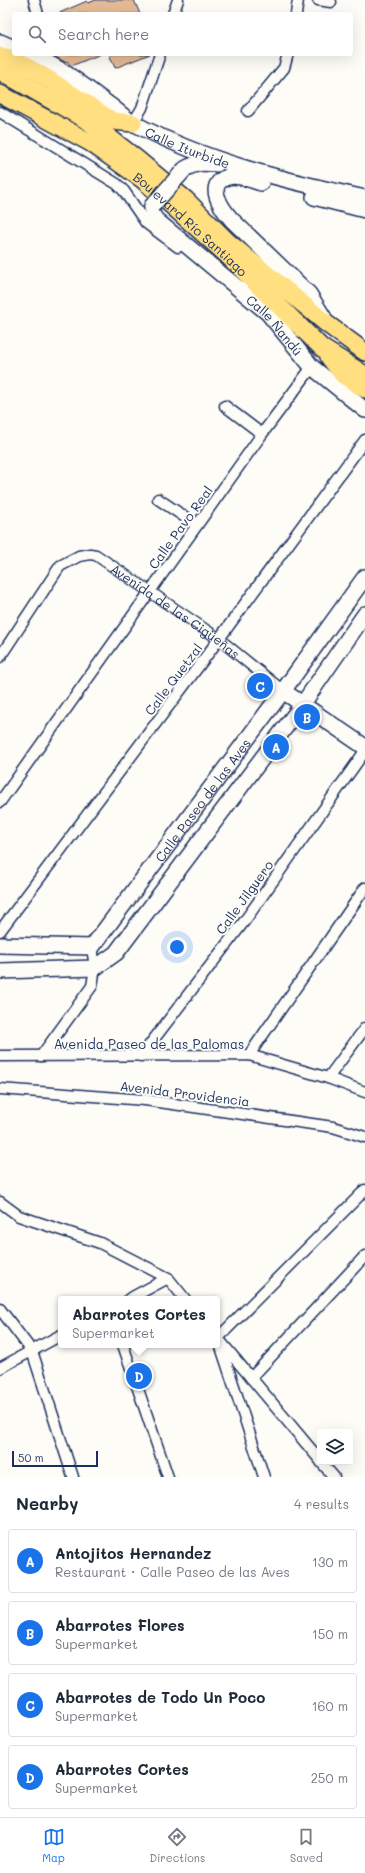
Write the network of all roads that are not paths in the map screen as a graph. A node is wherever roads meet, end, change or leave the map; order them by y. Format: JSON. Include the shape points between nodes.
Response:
{"nodes":[{"id":1,"x":34,"y":0,"type":"edge"},
{"id":2,"x":178,"y":0,"type":"edge"},
{"id":3,"x":298,"y":0,"type":"edge"},
{"id":4,"x":318,"y":0,"type":"edge"},
{"id":5,"x":330,"y":2,"type":"dead end"},
{"id":6,"x":37,"y":12,"type":"edge"},
{"id":7,"x":174,"y":12,"type":"edge"},
{"id":8,"x":296,"y":12,"type":"edge"},
{"id":9,"x":0,"y":42,"type":"edge"},
{"id":10,"x":12,"y":47,"type":"edge"},
{"id":11,"x":0,"y":56,"type":"edge"},
{"id":12,"x":38,"y":56,"type":"edge"},
{"id":13,"x":159,"y":56,"type":"edge"},
{"id":14,"x":287,"y":56,"type":"edge"},
{"id":15,"x":52,"y":59,"type":"edge"},
{"id":16,"x":0,"y":71,"type":"edge"},
{"id":17,"x":0,"y":94,"type":"edge"},
{"id":18,"x":248,"y":111,"type":"dead end"},
{"id":19,"x":0,"y":112,"type":"edge"},
{"id":20,"x":133,"y":123,"type":"junction"},
{"id":21,"x":244,"y":170,"type":"junction"},
{"id":22,"x":365,"y":198,"type":"edge"},
{"id":23,"x":365,"y":210,"type":"edge"},
{"id":24,"x":207,"y":262,"type":"junction"},
{"id":25,"x":327,"y":324,"type":"junction"},
{"id":26,"x":322,"y":348,"type":"junction"},
{"id":27,"x":365,"y":352,"type":"edge"},
{"id":28,"x":312,"y":367,"type":"junction"},
{"id":29,"x":365,"y":375,"type":"edge"},
{"id":30,"x":365,"y":389,"type":"edge"},
{"id":31,"x":225,"y":406,"type":"dead end"},
{"id":32,"x":365,"y":410,"type":"edge"},
{"id":33,"x":262,"y":434,"type":"junction"},
{"id":34,"x":365,"y":440,"type":"edge"},
{"id":35,"x":158,"y":500,"type":"dead end"},
{"id":36,"x":198,"y":525,"type":"junction"},
{"id":37,"x":365,"y":577,"type":"edge"},
{"id":38,"x":150,"y":591,"type":"junction"},
{"id":39,"x":365,"y":614,"type":"edge"},
{"id":40,"x":219,"y":639,"type":"junction"},
{"id":41,"x":0,"y":657,"type":"edge"},
{"id":42,"x":283,"y":691,"type":"junction"},
{"id":43,"x":302,"y":705,"type":"junction"},
{"id":44,"x":365,"y":747,"type":"edge"},
{"id":45,"x":365,"y":750,"type":"edge"},
{"id":46,"x":0,"y":802,"type":"edge"},
{"id":47,"x":365,"y":888,"type":"edge"},
{"id":48,"x":0,"y":931,"type":"edge"},
{"id":49,"x":0,"y":945,"type":"edge"},
{"id":50,"x":92,"y":947,"type":"junction"},
{"id":51,"x":95,"y":968,"type":"junction"},
{"id":52,"x":0,"y":971,"type":"edge"},
{"id":53,"x":365,"y":1028,"type":"edge"},
{"id":54,"x":249,"y":1055,"type":"junction"},
{"id":55,"x":0,"y":1056,"type":"edge"},
{"id":56,"x":41,"y":1056,"type":"junction"},
{"id":57,"x":141,"y":1056,"type":"junction"},
{"id":58,"x":328,"y":1078,"type":"junction"},
{"id":59,"x":0,"y":1089,"type":"edge"},
{"id":60,"x":365,"y":1092,"type":"edge"},
{"id":61,"x":365,"y":1136,"type":"edge"},
{"id":62,"x":365,"y":1190,"type":"edge"},
{"id":63,"x":0,"y":1202,"type":"edge"},
{"id":64,"x":365,"y":1256,"type":"edge"},
{"id":65,"x":168,"y":1278,"type":"junction"},
{"id":66,"x":135,"y":1296,"type":"edge"},
{"id":67,"x":183,"y":1296,"type":"edge"},
{"id":68,"x":0,"y":1309,"type":"edge"},
{"id":69,"x":220,"y":1334,"type":"edge"},
{"id":70,"x":58,"y":1337,"type":"edge"},
{"id":71,"x":220,"y":1341,"type":"edge"},
{"id":72,"x":220,"y":1346,"type":"edge"},
{"id":73,"x":124,"y":1348,"type":"edge"},
{"id":74,"x":32,"y":1351,"type":"junction"},
{"id":75,"x":0,"y":1368,"type":"edge"},
{"id":76,"x":251,"y":1378,"type":"junction"},
{"id":77,"x":317,"y":1456,"type":"edge"},
{"id":78,"x":324,"y":1465,"type":"edge"},
{"id":79,"x":73,"y":1477,"type":"edge"},
{"id":80,"x":168,"y":1477,"type":"edge"},
{"id":81,"x":264,"y":1477,"type":"edge"},
{"id":82,"x":334,"y":1477,"type":"edge"}],
"edges":[{"from":1,"to":6,"type":"street"},
{"from":2,"to":7,"type":"street"},
{"from":3,"to":8,"type":"street"},
{"from":4,"to":5,"type":"street"},
{"from":9,"to":10,"type":"street"},
{"from":11,"to":20,"type":"main road","via":[[11,58],[50,80],[114,121]]},
{"from":12,"to":15,"type":"street","name":"Calle Iturbide"},
{"from":13,"to":20,"type":"street","via":[[142,108]]},
{"from":14,"to":18,"type":"street","via":[[284,68]]},
{"from":15,"to":20,"type":"street","name":"Calle Iturbide"},
{"from":16,"to":25,"type":"main road","name":"Boulevard Río Santiago","via":[[88,121],[186,200],[226,241]]},
{"from":17,"to":26,"type":"main road","name":"Boulevard Río Santiago","via":[[91,143],[142,179],[226,254]]},
{"from":19,"to":24,"type":"street","via":[[116,184],[124,191],[146,223],[190,256]]},
{"from":20,"to":21,"type":"street","name":"Calle Iturbide"},
{"from":21,"to":22,"type":"street","name":"Calle Iturbide"},
{"from":21,"to":23,"type":"street","name":"Calle Iturbide"},
{"from":21,"to":24,"type":"street","name":"Calle Ñandú","bridge":true,"via":[[192,164],[152,206],[152,214],[156,220]]},
{"from":21,"to":25,"type":"street","name":"Calle Iturbide","via":[[218,183],[216,193],[220,205],[232,220],[309,294]]},
{"from":24,"to":28,"type":"street","name":"Calle Ñandú","via":[[268,313]]},
{"from":25,"to":27,"type":"main road","name":"Boulevard Río Santiago"},
{"from":26,"to":29,"type":"main road","name":"Boulevard Río Santiago"},
{"from":26,"to":30,"type":"main road","via":[[343,375]]},
{"from":28,"to":32,"type":"street","name":"Calle Ñandú"},
{"from":28,"to":33,"type":"street","name":"Calle Pavo Real"},
{"from":31,"to":33,"type":"street"},
{"from":33,"to":36,"type":"street","name":"Calle Pavo Real"},
{"from":34,"to":40,"type":"street","name":"Calle Quetzal"},
{"from":35,"to":36,"type":"street"},
{"from":36,"to":38,"type":"street","name":"Calle Pavo Real"},
{"from":37,"to":42,"type":"street","name":"Calle Paseo de las Aves"},
{"from":38,"to":40,"type":"street","name":"Avenida de las Cigüeñas"},
{"from":38,"to":41,"type":"street","name":"Avenida de las Cigüeñas","via":[[96,555],[79,556],[60,566]]},
{"from":38,"to":46,"type":"street","name":"Calle Pavo Real"},
{"from":39,"to":43,"type":"street","name":"Calle Paseo de las Aves"},
{"from":40,"to":42,"type":"street","name":"Avenida de las Cigüeñas"},
{"from":40,"to":48,"type":"street","name":"Calle Quetzal"},
{"from":42,"to":43,"type":"street","name":"Avenida de las Cigüeñas"},
{"from":42,"to":50,"type":"street","name":"Calle Paseo de las Aves"},
{"from":43,"to":44,"type":"street","name":"Avenida de las Cigüeñas"},
{"from":43,"to":51,"type":"street","name":"Calle Paseo de las Aves","via":[[116,954]]},
{"from":45,"to":57,"type":"street","name":"Calle Jilguero","via":[[246,919]]},
{"from":47,"to":54,"type":"street"},
{"from":49,"to":50,"type":"street"},
{"from":50,"to":51,"type":"street"},
{"from":51,"to":52,"type":"street"},
{"from":51,"to":56,"type":"street","via":[[92,986]]},
{"from":53,"to":58,"type":"street"},
{"from":54,"to":57,"type":"street","name":"Avenida Paseo de las Palomas"},
{"from":54,"to":58,"type":"street","name":"Avenida Paseo de las Palomas"},
{"from":55,"to":56,"type":"street","name":"Avenida Paseo de las Palomas"},
{"from":56,"to":57,"type":"street","name":"Avenida Paseo de las Palomas"},
{"from":58,"to":60,"type":"street","name":"Avenida Paseo de las Palomas"},
{"from":59,"to":61,"type":"street","name":"Avenida Providencia","via":[[145,1100],[333,1127]]},
{"from":62,"to":69,"type":"street"},
{"from":63,"to":65,"type":"street","via":[[19,1216],[100,1242]]},
{"from":64,"to":76,"type":"street"},
{"from":65,"to":66,"type":"street"},
{"from":65,"to":67,"type":"street"},
{"from":68,"to":74,"type":"street"},
{"from":70,"to":74,"type":"street"},
{"from":71,"to":76,"type":"street"},
{"from":72,"to":81,"type":"street"},
{"from":73,"to":80,"type":"street"},
{"from":74,"to":75,"type":"street"},
{"from":74,"to":79,"type":"street"},
{"from":76,"to":77,"type":"street"},
{"from":78,"to":82,"type":"street"}]}
